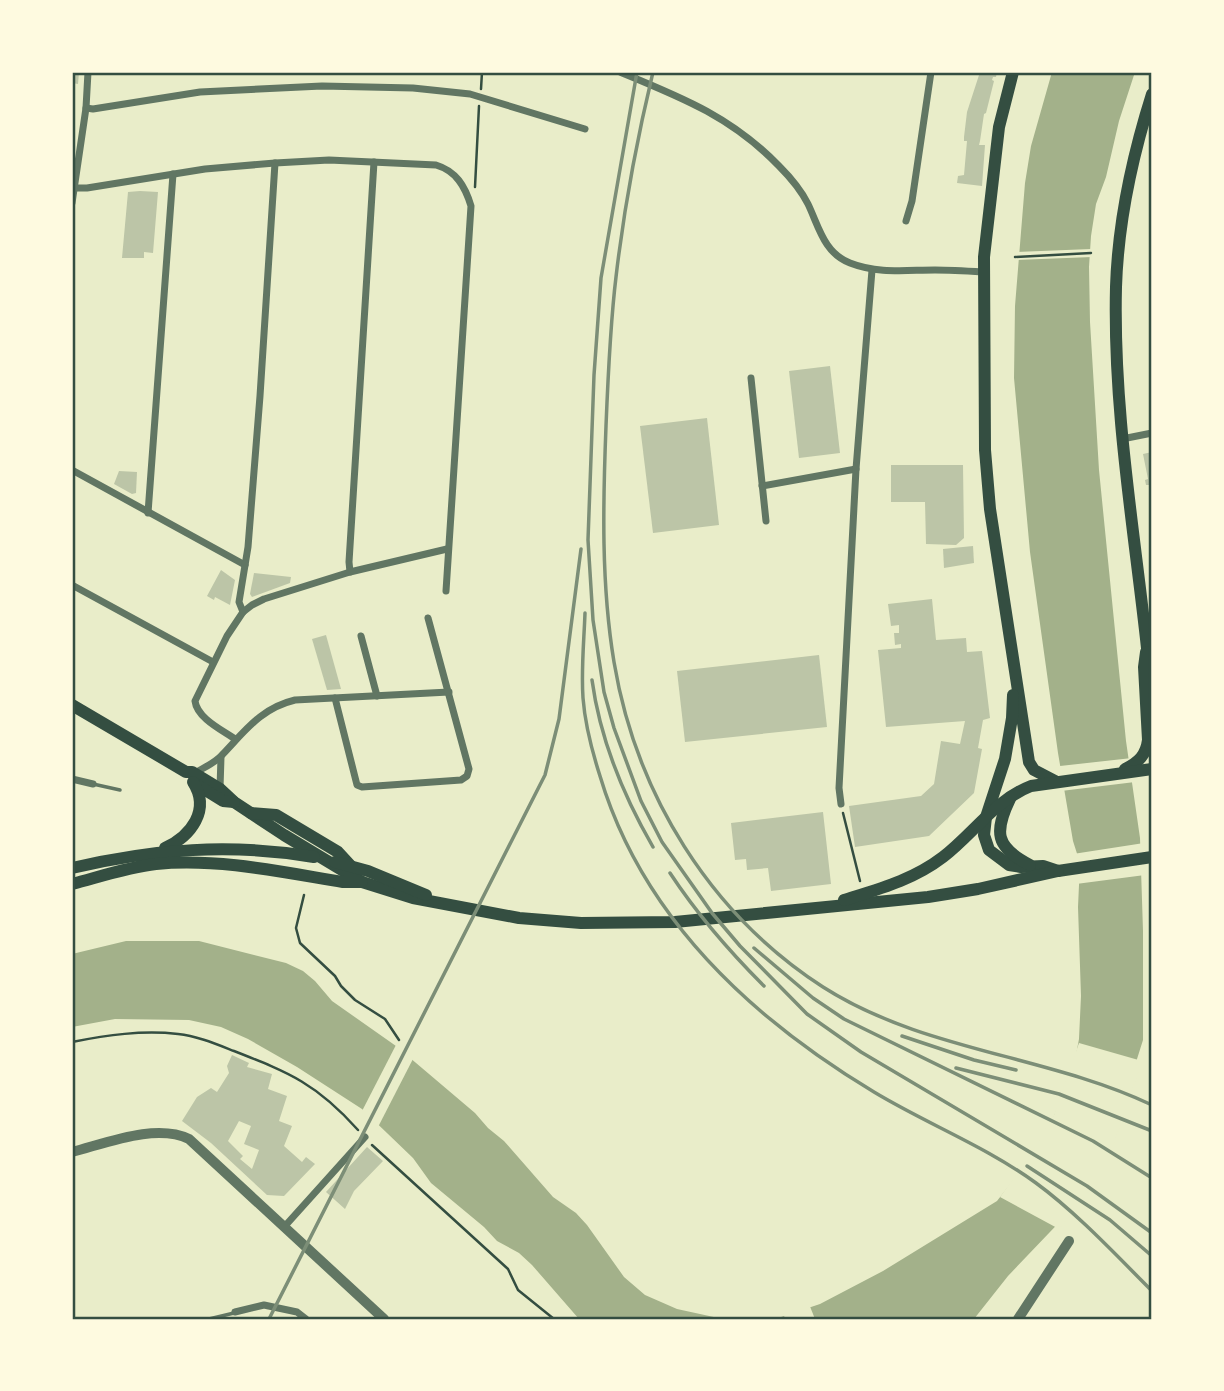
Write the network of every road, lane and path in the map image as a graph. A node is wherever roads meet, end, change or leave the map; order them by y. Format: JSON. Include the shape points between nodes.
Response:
{"nodes":[{"id":1,"x":88,"y":72,"type":"edge"},
{"id":2,"x":482,"y":72,"type":"edge"},
{"id":3,"x":620,"y":72,"type":"edge"},
{"id":4,"x":930,"y":72,"type":"edge"},
{"id":5,"x":1013,"y":72,"type":"edge"},
{"id":6,"x":481,"y":90,"type":"dead end"},
{"id":7,"x":1152,"y":94,"type":"edge"},
{"id":8,"x":479,"y":105,"type":"dead end"},
{"id":9,"x":86,"y":108,"type":"junction"},
{"id":10,"x":585,"y":130,"type":"dead end"},
{"id":11,"x":81,"y":140,"type":"junction"},
{"id":12,"x":72,"y":141,"type":"edge"},
{"id":13,"x":374,"y":162,"type":"junction"},
{"id":14,"x":275,"y":163,"type":"junction"},
{"id":15,"x":173,"y":174,"type":"junction"},
{"id":16,"x":74,"y":188,"type":"junction"},
{"id":17,"x":468,"y":198,"type":"junction"},
{"id":18,"x":72,"y":203,"type":"edge"},
{"id":19,"x":906,"y":221,"type":"dead end"},
{"id":20,"x":1091,"y":253,"type":"dead end"},
{"id":21,"x":1015,"y":257,"type":"dead end"},
{"id":22,"x":872,"y":270,"type":"junction"},
{"id":23,"x":983,"y":272,"type":"junction"},
{"id":24,"x":751,"y":378,"type":"dead end"},
{"id":25,"x":1152,"y":433,"type":"edge"},
{"id":26,"x":1122,"y":439,"type":"junction"},
{"id":27,"x":856,"y":469,"type":"junction"},
{"id":28,"x":72,"y":470,"type":"edge"},
{"id":29,"x":762,"y":486,"type":"junction"},
{"id":30,"x":148,"y":513,"type":"junction"},
{"id":31,"x":766,"y":521,"type":"dead end"},
{"id":32,"x":447,"y":549,"type":"junction"},
{"id":33,"x":245,"y":565,"type":"junction"},
{"id":34,"x":350,"y":572,"type":"junction"},
{"id":35,"x":72,"y":585,"type":"edge"},
{"id":36,"x":446,"y":591,"type":"dead end"},
{"id":37,"x":243,"y":612,"type":"junction"},
{"id":38,"x":428,"y":618,"type":"dead end"},
{"id":39,"x":1148,"y":618,"type":"edge"},
{"id":40,"x":361,"y":636,"type":"dead end"},
{"id":41,"x":1147,"y":648,"type":"junction"},
{"id":42,"x":213,"y":662,"type":"junction"},
{"id":43,"x":1152,"y":664,"type":"edge"},
{"id":44,"x":1014,"y":678,"type":"junction"},
{"id":45,"x":449,"y":692,"type":"junction"},
{"id":46,"x":377,"y":696,"type":"junction"},
{"id":47,"x":335,"y":698,"type":"junction"},
{"id":48,"x":72,"y":705,"type":"edge"},
{"id":49,"x":235,"y":739,"type":"junction"},
{"id":50,"x":220,"y":757,"type":"junction"},
{"id":51,"x":1148,"y":769,"type":"edge"},
{"id":52,"x":1118,"y":772,"type":"junction"},
{"id":53,"x":191,"y":776,"type":"junction"},
{"id":54,"x":72,"y":779,"type":"edge"},
{"id":55,"x":1050,"y":780,"type":"junction"},
{"id":56,"x":93,"y":784,"type":"joint"},
{"id":57,"x":220,"y":789,"type":"junction"},
{"id":58,"x":120,"y":790,"type":"dead end"},
{"id":59,"x":1014,"y":792,"type":"junction"},
{"id":60,"x":234,"y":802,"type":"junction"},
{"id":61,"x":841,"y":804,"type":"joint"},
{"id":62,"x":250,"y":813,"type":"junction"},
{"id":63,"x":986,"y":817,"type":"junction"},
{"id":64,"x":158,"y":851,"type":"junction"},
{"id":65,"x":1149,"y":857,"type":"edge"},
{"id":66,"x":322,"y":859,"type":"junction"},
{"id":67,"x":350,"y":865,"type":"junction"},
{"id":68,"x":1033,"y":866,"type":"junction"},
{"id":69,"x":72,"y":868,"type":"edge"},
{"id":70,"x":1060,"y":871,"type":"junction"},
{"id":71,"x":860,"y":881,"type":"dead end"},
{"id":72,"x":362,"y":882,"type":"junction"},
{"id":73,"x":72,"y":884,"type":"edge"},
{"id":74,"x":304,"y":895,"type":"dead end"},
{"id":75,"x":451,"y":905,"type":"junction"},
{"id":76,"x":829,"y":906,"type":"junction"},
{"id":77,"x":399,"y":1040,"type":"dead end"},
{"id":78,"x":72,"y":1042,"type":"edge"},
{"id":79,"x":356,"y":1127,"type":"dead end"},
{"id":80,"x":365,"y":1137,"type":"joint"},
{"id":81,"x":72,"y":1152,"type":"edge"},
{"id":82,"x":285,"y":1226,"type":"junction"},
{"id":83,"x":1069,"y":1241,"type":"dead end"},
{"id":84,"x":235,"y":1312,"type":"joint"},
{"id":85,"x":209,"y":1319,"type":"edge"},
{"id":86,"x":306,"y":1319,"type":"edge"},
{"id":87,"x":383,"y":1319,"type":"edge"},
{"id":88,"x":554,"y":1319,"type":"edge"},
{"id":89,"x":1018,"y":1319,"type":"edge"}],
"edges":[{"from":1,"to":9,"type":"street"},
{"from":2,"to":6,"type":"path"},
{"from":3,"to":22,"type":"street","via":[[721,117],[761,148],[798,187],[826,244],[847,262]]},
{"from":4,"to":19,"type":"street"},
{"from":5,"to":23,"type":"highway","via":[[999,127]]},
{"from":7,"to":26,"type":"highway","via":[[1129,182],[1116,285]]},
{"from":8,"to":17,"type":"path","via":[[475,191]]},
{"from":9,"to":10,"type":"street","via":[[200,92],[322,86],[413,88],[470,94]]},
{"from":9,"to":11,"type":"street"},
{"from":11,"to":12,"type":"street"},
{"from":11,"to":16,"type":"street"},
{"from":13,"to":14,"type":"street"},
{"from":13,"to":17,"type":"street","via":[[448,168]]},
{"from":13,"to":34,"type":"street"},
{"from":14,"to":15,"type":"street"},
{"from":14,"to":33,"type":"street"},
{"from":15,"to":16,"type":"street"},
{"from":15,"to":30,"type":"street"},
{"from":16,"to":18,"type":"street"},
{"from":17,"to":32,"type":"street"},
{"from":20,"to":21,"type":"path"},
{"from":22,"to":23,"type":"street"},
{"from":22,"to":27,"type":"street"},
{"from":23,"to":44,"type":"highway","via":[[986,462]]},
{"from":24,"to":29,"type":"street"},
{"from":25,"to":26,"type":"street"},
{"from":26,"to":39,"type":"highway"},
{"from":27,"to":29,"type":"street"},
{"from":27,"to":61,"type":"street"},
{"from":28,"to":30,"type":"street"},
{"from":29,"to":31,"type":"street"},
{"from":30,"to":33,"type":"street"},
{"from":32,"to":34,"type":"street"},
{"from":32,"to":36,"type":"street"},
{"from":33,"to":37,"type":"street","via":[[239,602]]},
{"from":34,"to":37,"type":"street","via":[[264,599]]},
{"from":35,"to":42,"type":"street"},
{"from":37,"to":42,"type":"street"},
{"from":38,"to":45,"type":"street"},
{"from":39,"to":41,"type":"highway"},
{"from":40,"to":46,"type":"street"},
{"from":41,"to":43,"type":"highway"},
{"from":41,"to":52,"type":"highway","via":[[1146,750],[1140,761]]},
{"from":42,"to":49,"type":"street","via":[[196,708]]},
{"from":44,"to":55,"type":"highway","via":[[1029,762]]},
{"from":44,"to":63,"type":"highway","via":[[1009,741]]},
{"from":45,"to":46,"type":"street"},
{"from":45,"to":47,"type":"street","via":[[467,776],[362,787],[357,785]]},
{"from":46,"to":47,"type":"street"},
{"from":47,"to":49,"type":"street","via":[[281,703]]},
{"from":48,"to":53,"type":"highway"},
{"from":49,"to":50,"type":"street"},
{"from":50,"to":53,"type":"street"},
{"from":50,"to":57,"type":"street"},
{"from":51,"to":52,"type":"highway"},
{"from":52,"to":55,"type":"highway"},
{"from":53,"to":57,"type":"highway"},
{"from":53,"to":60,"type":"highway","via":[[223,801]]},
{"from":53,"to":64,"type":"highway","via":[[199,793],[200,814],[185,836]]},
{"from":54,"to":56,"type":"street"},
{"from":55,"to":59,"type":"highway"},
{"from":56,"to":58,"type":"lane"},
{"from":57,"to":60,"type":"highway"},
{"from":59,"to":63,"type":"highway"},
{"from":59,"to":68,"type":"highway","via":[[1002,816],[1000,837],[1007,851]]},
{"from":60,"to":62,"type":"highway"},
{"from":61,"to":71,"type":"path"},
{"from":62,"to":66,"type":"highway"},
{"from":62,"to":67,"type":"highway","via":[[276,815],[338,852]]},
{"from":63,"to":68,"type":"highway","via":[[984,835],[989,850],[1009,865]]},
{"from":63,"to":76,"type":"highway","via":[[947,854],[909,879]]},
{"from":64,"to":66,"type":"highway","via":[[217,848]]},
{"from":64,"to":69,"type":"highway"},
{"from":65,"to":70,"type":"highway"},
{"from":66,"to":67,"type":"highway"},
{"from":66,"to":72,"type":"highway"},
{"from":67,"to":75,"type":"highway"},
{"from":68,"to":70,"type":"highway"},
{"from":70,"to":76,"type":"highway","via":[[928,897]]},
{"from":72,"to":73,"type":"highway","via":[[181,863],[153,864]]},
{"from":72,"to":75,"type":"highway"},
{"from":74,"to":77,"type":"path","via":[[296,928],[300,943],[355,1000],[385,1019]]},
{"from":75,"to":76,"type":"highway","via":[[519,918],[581,923],[676,922]]},
{"from":78,"to":79,"type":"path","via":[[123,1034],[179,1034],[210,1042],[294,1076],[321,1093]]},
{"from":80,"to":82,"type":"street"},
{"from":80,"to":88,"type":"path","via":[[508,1269],[519,1290]]},
{"from":81,"to":82,"type":"street","via":[[157,1131],[176,1132]]},
{"from":82,"to":87,"type":"street"},
{"from":83,"to":89,"type":"street"},
{"from":84,"to":85,"type":"lane"},
{"from":84,"to":86,"type":"street","via":[[264,1305],[297,1312]]}]}
